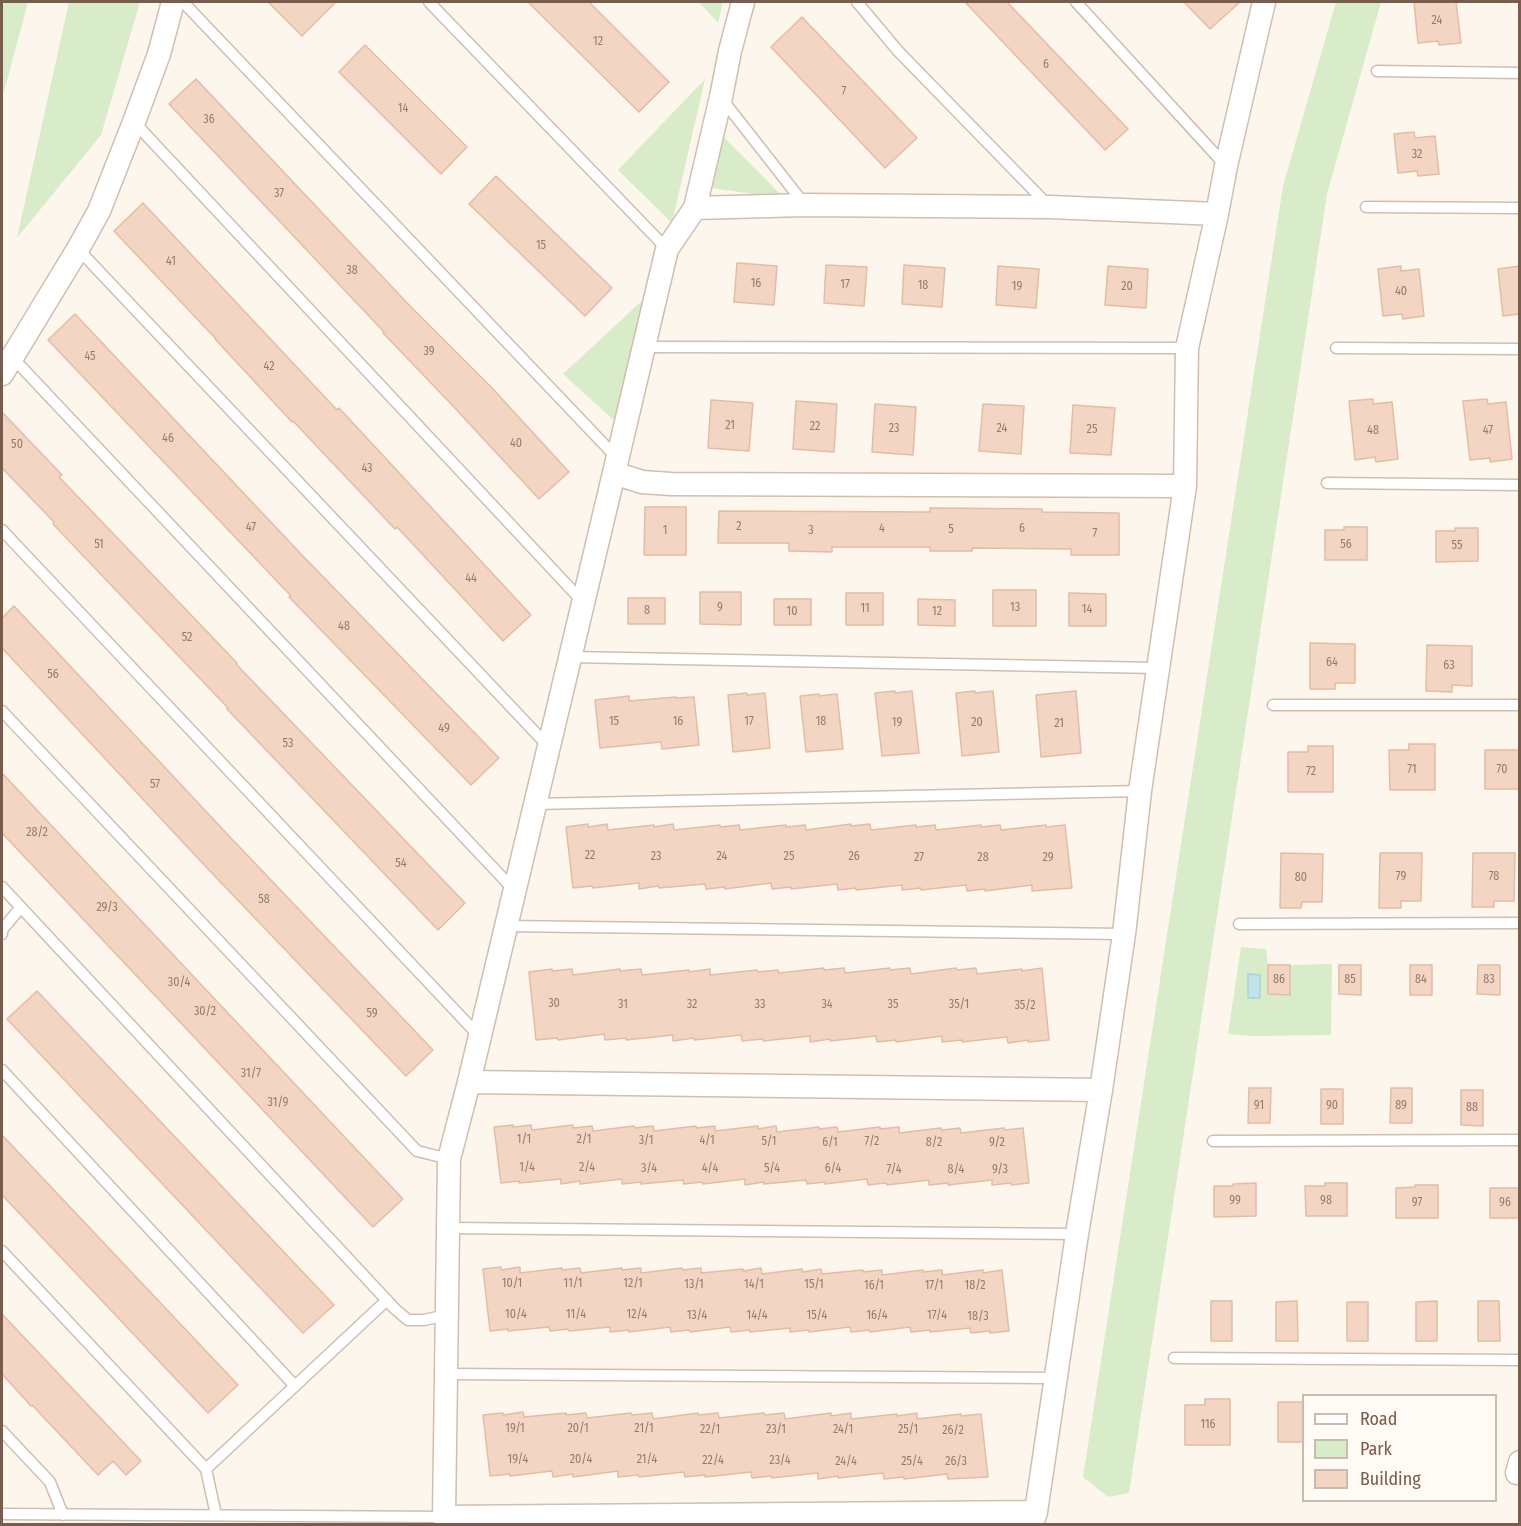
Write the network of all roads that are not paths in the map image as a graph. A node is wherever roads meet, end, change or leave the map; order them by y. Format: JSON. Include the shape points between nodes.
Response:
{"nodes":[{"id":1,"x":173,"y":2,"type":"edge"},
{"id":2,"x":183,"y":2,"type":"edge"},
{"id":3,"x":429,"y":2,"type":"edge"},
{"id":4,"x":743,"y":2,"type":"edge"},
{"id":5,"x":857,"y":2,"type":"edge"},
{"id":6,"x":1076,"y":2,"type":"edge"},
{"id":7,"x":1264,"y":2,"type":"edge"},
{"id":8,"x":1377,"y":72,"type":"dead end"},
{"id":9,"x":1520,"y":73,"type":"edge"},
{"id":10,"x":721,"y":98,"type":"junction"},
{"id":11,"x":134,"y":122,"type":"junction"},
{"id":12,"x":1226,"y":165,"type":"junction"},
{"id":13,"x":806,"y":205,"type":"junction"},
{"id":14,"x":1050,"y":207,"type":"junction"},
{"id":15,"x":1366,"y":207,"type":"dead end"},
{"id":16,"x":695,"y":208,"type":"junction"},
{"id":17,"x":1520,"y":208,"type":"edge"},
{"id":18,"x":1216,"y":213,"type":"junction"},
{"id":19,"x":78,"y":249,"type":"junction"},
{"id":20,"x":667,"y":249,"type":"junction"},
{"id":21,"x":644,"y":347,"type":"junction"},
{"id":22,"x":1187,"y":348,"type":"junction"},
{"id":23,"x":1336,"y":348,"type":"dead end"},
{"id":24,"x":1520,"y":349,"type":"edge"},
{"id":25,"x":7,"y":365,"type":"edge"},
{"id":26,"x":615,"y":466,"type":"junction"},
{"id":27,"x":1327,"y":483,"type":"dead end"},
{"id":28,"x":1520,"y":485,"type":"edge"},
{"id":29,"x":1185,"y":486,"type":"junction"},
{"id":30,"x":2,"y":530,"type":"edge"},
{"id":31,"x":583,"y":602,"type":"junction"},
{"id":32,"x":570,"y":657,"type":"junction"},
{"id":33,"x":1158,"y":668,"type":"junction"},
{"id":34,"x":1273,"y":705,"type":"dead end"},
{"id":35,"x":1520,"y":705,"type":"edge"},
{"id":36,"x":2,"y":712,"type":"edge"},
{"id":37,"x":549,"y":747,"type":"junction"},
{"id":38,"x":1140,"y":791,"type":"junction"},
{"id":39,"x":535,"y":804,"type":"junction"},
{"id":40,"x":2,"y":887,"type":"edge"},
{"id":41,"x":515,"y":891,"type":"junction"},
{"id":42,"x":21,"y":908,"type":"junction"},
{"id":43,"x":1520,"y":923,"type":"edge"},
{"id":44,"x":1239,"y":924,"type":"dead end"},
{"id":45,"x":506,"y":926,"type":"junction"},
{"id":46,"x":2,"y":934,"type":"edge"},
{"id":47,"x":1124,"y":934,"type":"junction"},
{"id":48,"x":480,"y":1037,"type":"junction"},
{"id":49,"x":2,"y":1070,"type":"edge"},
{"id":50,"x":469,"y":1082,"type":"junction"},
{"id":51,"x":1101,"y":1090,"type":"junction"},
{"id":52,"x":1520,"y":1140,"type":"edge"},
{"id":53,"x":1213,"y":1141,"type":"dead end"},
{"id":54,"x":449,"y":1159,"type":"junction"},
{"id":55,"x":448,"y":1228,"type":"junction"},
{"id":56,"x":1077,"y":1234,"type":"junction"},
{"id":57,"x":2,"y":1251,"type":"edge"},
{"id":58,"x":387,"y":1300,"type":"junction"},
{"id":59,"x":447,"y":1315,"type":"junction"},
{"id":60,"x":1174,"y":1358,"type":"dead end"},
{"id":61,"x":1520,"y":1360,"type":"edge"},
{"id":62,"x":446,"y":1374,"type":"junction"},
{"id":63,"x":1056,"y":1378,"type":"junction"},
{"id":64,"x":295,"y":1386,"type":"junction"},
{"id":65,"x":2,"y":1431,"type":"edge"},
{"id":66,"x":206,"y":1468,"type":"junction"},
{"id":67,"x":2,"y":1514,"type":"edge"},
{"id":68,"x":63,"y":1515,"type":"junction"},
{"id":69,"x":216,"y":1515,"type":"junction"},
{"id":70,"x":444,"y":1517,"type":"junction"},
{"id":71,"x":1034,"y":1518,"type":"edge"}],
"edges":[{"from":1,"to":11,"type":"street"},
{"from":2,"to":26,"type":"lane"},
{"from":3,"to":20,"type":"lane"},
{"from":4,"to":10,"type":"street"},
{"from":5,"to":14,"type":"lane","via":[[898,51]]},
{"from":6,"to":12,"type":"lane"},
{"from":7,"to":12,"type":"street"},
{"from":8,"to":9,"type":"lane"},
{"from":10,"to":13,"type":"lane"},
{"from":10,"to":16,"type":"street"},
{"from":11,"to":19,"type":"street","via":[[99,211]]},
{"from":11,"to":31,"type":"lane"},
{"from":12,"to":18,"type":"street"},
{"from":13,"to":14,"type":"street"},
{"from":13,"to":16,"type":"street"},
{"from":14,"to":18,"type":"street"},
{"from":15,"to":17,"type":"lane"},
{"from":16,"to":20,"type":"street"},
{"from":18,"to":22,"type":"street"},
{"from":19,"to":25,"type":"street"},
{"from":19,"to":37,"type":"lane"},
{"from":20,"to":21,"type":"street"},
{"from":21,"to":22,"type":"lane"},
{"from":21,"to":26,"type":"street"},
{"from":22,"to":29,"type":"street"},
{"from":23,"to":24,"type":"lane"},
{"from":25,"to":41,"type":"lane"},
{"from":26,"to":29,"type":"street","via":[[642,482],[671,484]]},
{"from":26,"to":31,"type":"street"},
{"from":27,"to":28,"type":"lane"},
{"from":29,"to":33,"type":"street"},
{"from":30,"to":48,"type":"lane"},
{"from":31,"to":32,"type":"street"},
{"from":32,"to":33,"type":"lane"},
{"from":32,"to":37,"type":"street"},
{"from":33,"to":38,"type":"street"},
{"from":34,"to":35,"type":"lane"},
{"from":36,"to":54,"type":"lane","via":[[417,1151]]},
{"from":37,"to":39,"type":"street"},
{"from":38,"to":39,"type":"lane"},
{"from":38,"to":47,"type":"street"},
{"from":39,"to":41,"type":"street"},
{"from":40,"to":42,"type":"lane"},
{"from":41,"to":45,"type":"street"},
{"from":42,"to":46,"type":"lane"},
{"from":42,"to":58,"type":"lane"},
{"from":43,"to":44,"type":"lane"},
{"from":45,"to":47,"type":"lane"},
{"from":45,"to":48,"type":"street"},
{"from":47,"to":51,"type":"street"},
{"from":48,"to":50,"type":"street"},
{"from":49,"to":64,"type":"lane"},
{"from":50,"to":51,"type":"street"},
{"from":50,"to":54,"type":"street"},
{"from":51,"to":56,"type":"street"},
{"from":52,"to":53,"type":"lane"},
{"from":54,"to":55,"type":"street"},
{"from":55,"to":56,"type":"lane"},
{"from":55,"to":59,"type":"street"},
{"from":56,"to":63,"type":"street"},
{"from":57,"to":66,"type":"lane"},
{"from":58,"to":59,"type":"lane","via":[[408,1320]]},
{"from":58,"to":64,"type":"lane"},
{"from":59,"to":62,"type":"street"},
{"from":60,"to":61,"type":"lane"},
{"from":62,"to":63,"type":"lane"},
{"from":62,"to":70,"type":"street"},
{"from":63,"to":71,"type":"street"},
{"from":64,"to":66,"type":"lane"},
{"from":65,"to":68,"type":"lane","via":[[50,1482]]},
{"from":66,"to":69,"type":"lane"},
{"from":67,"to":68,"type":"lane"},
{"from":68,"to":69,"type":"lane"},
{"from":69,"to":70,"type":"lane"},
{"from":70,"to":71,"type":"street"}]}
